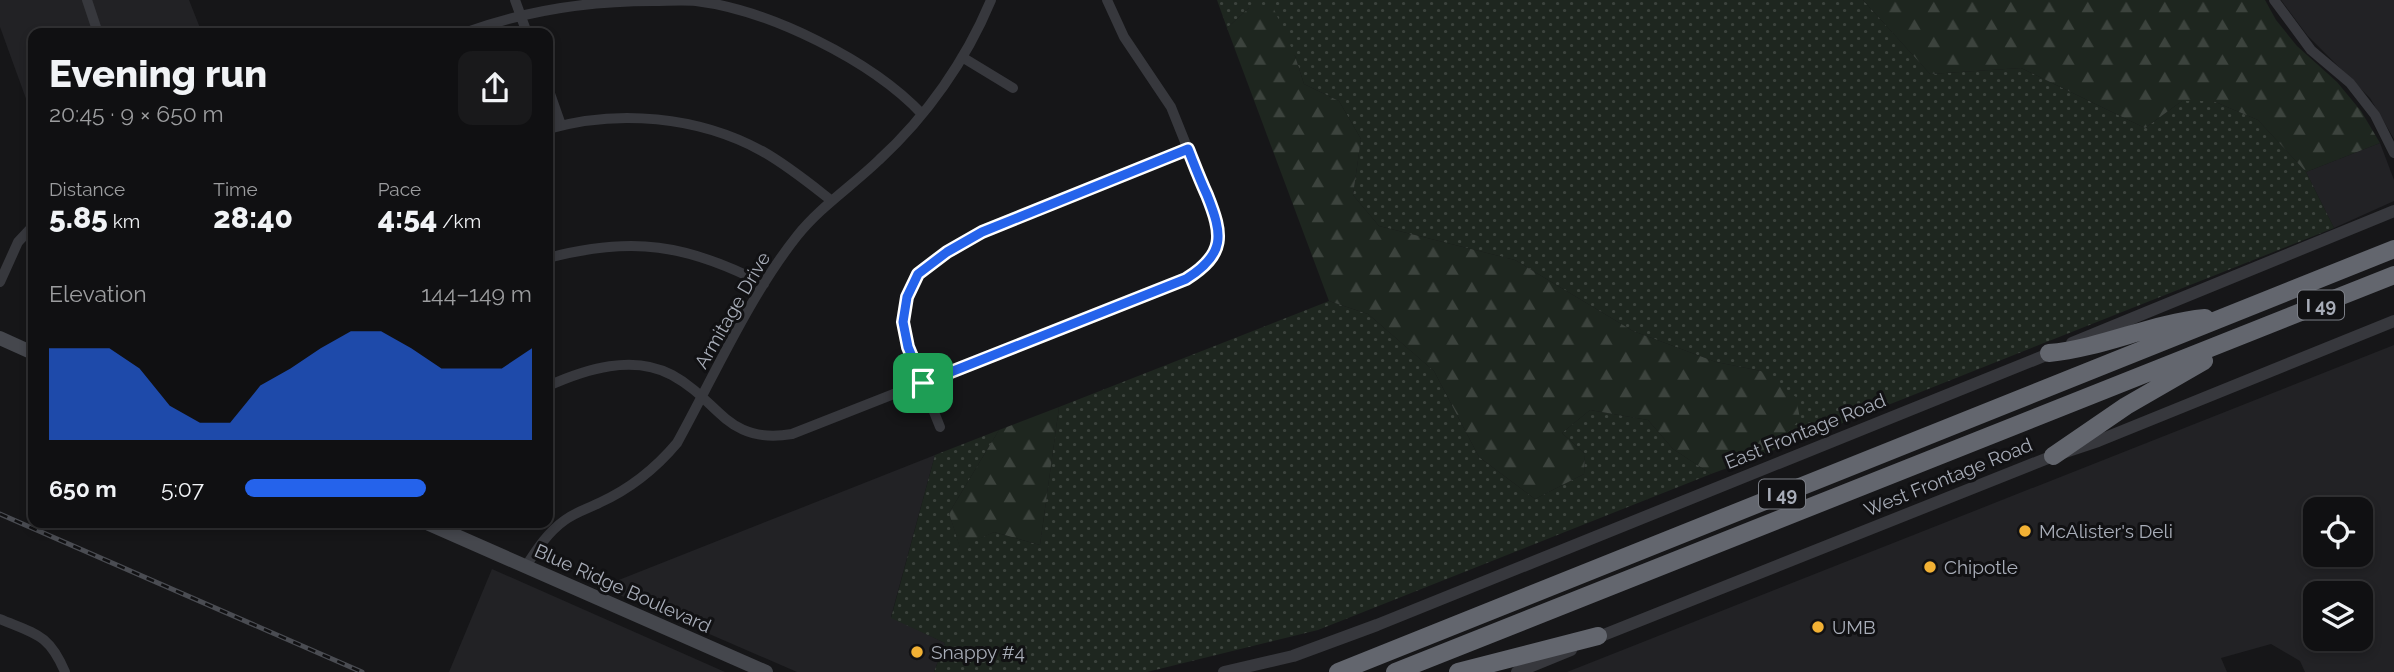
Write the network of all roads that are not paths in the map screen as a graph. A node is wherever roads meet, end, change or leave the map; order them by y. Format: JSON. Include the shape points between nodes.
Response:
{"nodes":[{"id":1,"x":87,"y":0,"type":"edge"},
{"id":2,"x":515,"y":0,"type":"edge"},
{"id":3,"x":695,"y":0,"type":"edge"},
{"id":4,"x":991,"y":0,"type":"edge"},
{"id":5,"x":1107,"y":0,"type":"edge"},
{"id":6,"x":2274,"y":0,"type":"edge"},
{"id":7,"x":522,"y":17,"type":"junction"},
{"id":8,"x":96,"y":28,"type":"edge"},
{"id":9,"x":478,"y":28,"type":"edge"},
{"id":10,"x":525,"y":28,"type":"edge"},
{"id":11,"x":962,"y":57,"type":"junction"},
{"id":12,"x":1013,"y":88,"type":"dead end"},
{"id":13,"x":553,"y":103,"type":"edge"},
{"id":14,"x":922,"y":114,"type":"junction"},
{"id":15,"x":561,"y":125,"type":"junction"},
{"id":16,"x":553,"y":127,"type":"edge"},
{"id":17,"x":1188,"y":149,"type":"junction"},
{"id":18,"x":2394,"y":153,"type":"edge"},
{"id":19,"x":832,"y":201,"type":"junction"},
{"id":20,"x":2394,"y":211,"type":"edge"},
{"id":21,"x":28,"y":232,"type":"edge"},
{"id":22,"x":2394,"y":248,"type":"edge"},
{"id":23,"x":553,"y":257,"type":"edge"},
{"id":24,"x":2394,"y":275,"type":"edge"},
{"id":25,"x":0,"y":282,"type":"edge"},
{"id":26,"x":764,"y":284,"type":"junction"},
{"id":27,"x":2226,"y":316,"type":"junction"},
{"id":28,"x":2394,"y":321,"type":"edge"},
{"id":29,"x":2248,"y":334,"type":"junction"},
{"id":30,"x":0,"y":338,"type":"edge"},
{"id":31,"x":28,"y":351,"type":"edge"},
{"id":32,"x":2049,"y":354,"type":"junction"},
{"id":33,"x":923,"y":383,"type":"junction"},
{"id":34,"x":553,"y":384,"type":"edge"},
{"id":35,"x":702,"y":399,"type":"junction"},
{"id":36,"x":940,"y":427,"type":"dead end"},
{"id":37,"x":2053,"y":456,"type":"junction"},
{"id":38,"x":438,"y":528,"type":"edge"},
{"id":39,"x":526,"y":566,"type":"junction"},
{"id":40,"x":0,"y":620,"type":"edge"},
{"id":41,"x":1598,"y":636,"type":"junction"},
{"id":42,"x":65,"y":672,"type":"edge"},
{"id":43,"x":766,"y":672,"type":"edge"},
{"id":44,"x":1224,"y":672,"type":"edge"},
{"id":45,"x":1338,"y":672,"type":"edge"},
{"id":46,"x":1395,"y":672,"type":"edge"},
{"id":47,"x":1458,"y":672,"type":"edge"},
{"id":48,"x":1517,"y":672,"type":"edge"}],
"edges":[{"from":1,"to":8,"type":"street"},
{"from":2,"to":7,"type":"street"},
{"from":3,"to":7,"type":"street","via":[[621,1]]},
{"from":3,"to":14,"type":"street","via":[[760,17],[819,41],[880,78]]},
{"from":4,"to":11,"type":"street","name":"Armitage Drive"},
{"from":5,"to":17,"type":"street","via":[[1124,37],[1171,107]]},
{"from":6,"to":18,"type":"street","via":[[2311,50],[2350,83],[2375,116]]},
{"from":7,"to":9,"type":"street"},
{"from":7,"to":10,"type":"street"},
{"from":11,"to":12,"type":"street"},
{"from":11,"to":14,"type":"street","name":"Armitage Drive"},
{"from":13,"to":15,"type":"street"},
{"from":14,"to":19,"type":"street","name":"Armitage Drive","via":[[880,160]]},
{"from":15,"to":16,"type":"street"},
{"from":15,"to":19,"type":"street","via":[[636,117],[681,122],[724,134],[784,164]]},
{"from":17,"to":33,"type":"street","via":[[982,232],[918,274],[907,297],[903,322]]},
{"from":17,"to":33,"type":"street","via":[[1218,224],[1211,258],[1201,269]]},
{"from":19,"to":26,"type":"street","name":"Armitage Drive","via":[[798,235]]},
{"from":20,"to":32,"type":"street","name":"East Frontage Road"},
{"from":21,"to":25,"type":"street"},
{"from":22,"to":27,"type":"highway","number":"I 49"},
{"from":23,"to":26,"type":"street","via":[[612,246],[652,247],[706,257]]},
{"from":24,"to":29,"type":"highway","number":"I 49"},
{"from":26,"to":35,"type":"street","name":"Armitage Drive"},
{"from":27,"to":32,"type":"highway","via":[[2178,320],[2077,351]]},
{"from":27,"to":45,"type":"highway","number":"I 49"},
{"from":28,"to":37,"type":"street","name":"West Frontage Road"},
{"from":29,"to":37,"type":"highway","via":[[2126,406]]},
{"from":29,"to":46,"type":"highway","number":"I 49"},
{"from":30,"to":31,"type":"main road"},
{"from":32,"to":44,"type":"street","name":"East Frontage Road","via":[[1377,625],[1293,656]]},
{"from":33,"to":35,"type":"street","via":[[780,436],[739,429]]},
{"from":33,"to":36,"type":"street"},
{"from":34,"to":35,"type":"street","via":[[597,369],[635,364],[671,375]]},
{"from":35,"to":39,"type":"street","name":"Armitage Drive","via":[[660,464],[600,503],[562,521],[543,539]]},
{"from":37,"to":41,"type":"street","name":"West Frontage Road"},
{"from":38,"to":39,"type":"main road","name":"Blue Ridge Boulevard"},
{"from":39,"to":43,"type":"main road","name":"Blue Ridge Boulevard"},
{"from":40,"to":42,"type":"street","via":[[51,644]]},
{"from":41,"to":47,"type":"highway"},
{"from":41,"to":48,"type":"street","name":"West Frontage Road"}]}
